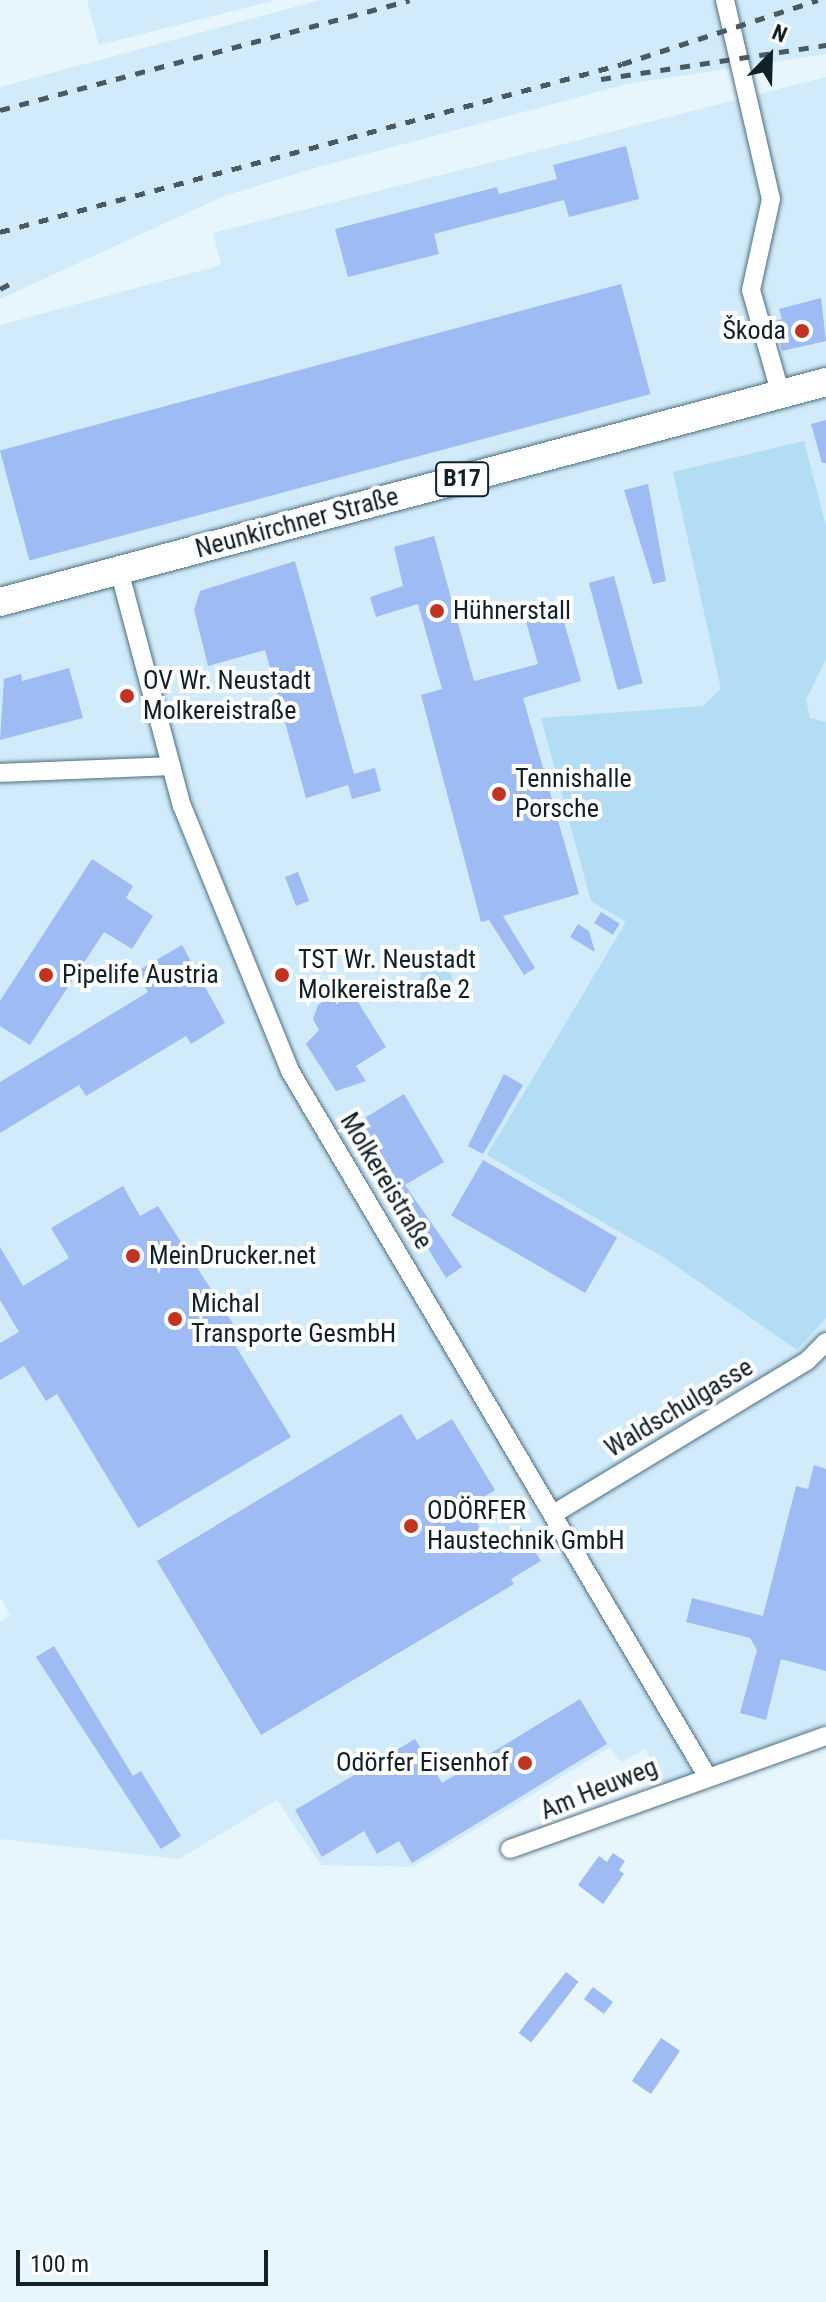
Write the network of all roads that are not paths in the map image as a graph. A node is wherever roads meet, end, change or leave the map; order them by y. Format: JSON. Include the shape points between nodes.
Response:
{"nodes":[{"id":1,"x":725,"y":0,"type":"edge"},
{"id":2,"x":826,"y":382,"type":"edge"},
{"id":3,"x":781,"y":395,"type":"junction"},
{"id":4,"x":119,"y":570,"type":"junction"},
{"id":5,"x":0,"y":602,"type":"edge"},
{"id":6,"x":171,"y":766,"type":"junction"},
{"id":7,"x":0,"y":773,"type":"edge"},
{"id":8,"x":826,"y":1342,"type":"edge"},
{"id":9,"x":555,"y":1513,"type":"junction"},
{"id":10,"x":826,"y":1736,"type":"edge"},
{"id":11,"x":706,"y":1774,"type":"junction"},
{"id":12,"x":510,"y":1849,"type":"dead end"}],
"edges":[{"from":1,"to":3,"type":"street","via":[[771,199],[751,290]]},
{"from":2,"to":3,"type":"main road","name":"Neunkirchner Straße","number":"B17"},
{"from":3,"to":4,"type":"main road","name":"Neunkirchner Straße","number":"B17"},
{"from":4,"to":5,"type":"main road","name":"Neunkirchner Straße","number":"B17"},
{"from":4,"to":6,"type":"street","name":"Molkereistraße"},
{"from":6,"to":7,"type":"street"},
{"from":6,"to":9,"type":"street","name":"Molkereistraße","via":[[290,1071]]},
{"from":8,"to":9,"type":"street","name":"Waldschulgasse","via":[[807,1361]]},
{"from":9,"to":11,"type":"street","name":"Molkereistraße"},
{"from":10,"to":11,"type":"street","name":"Am Heuweg"},
{"from":11,"to":12,"type":"street","name":"Am Heuweg"}]}
